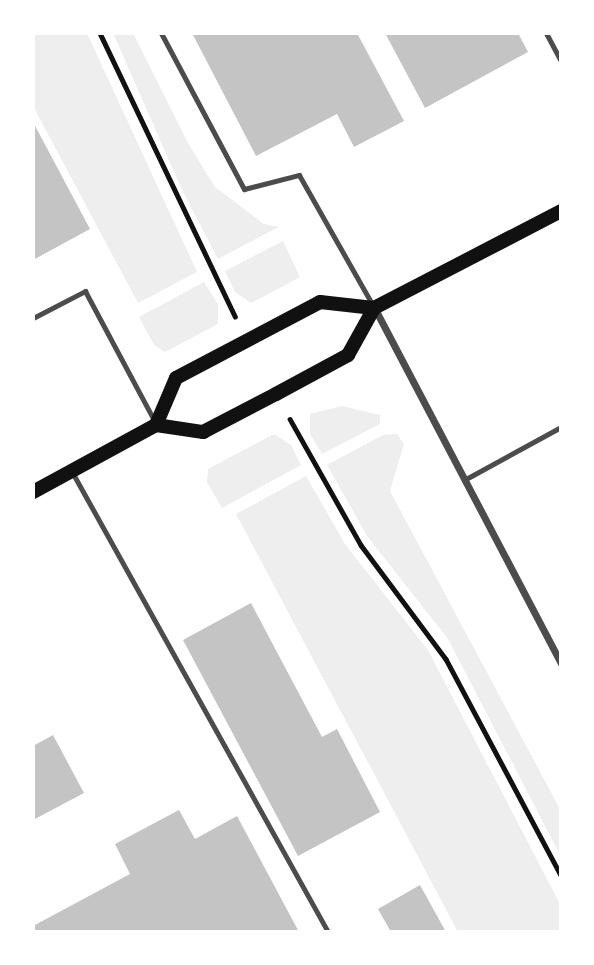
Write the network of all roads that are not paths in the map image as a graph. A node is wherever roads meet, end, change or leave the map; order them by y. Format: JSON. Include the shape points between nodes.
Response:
{"nodes":[{"id":1,"x":161,"y":33,"type":"edge"},
{"id":2,"x":545,"y":33,"type":"edge"},
{"id":3,"x":561,"y":61,"type":"edge"},
{"id":4,"x":561,"y":211,"type":"edge"},
{"id":5,"x":374,"y":308,"type":"junction"},
{"id":6,"x":33,"y":318,"type":"edge"},
{"id":7,"x":156,"y":425,"type":"junction"},
{"id":8,"x":561,"y":428,"type":"edge"},
{"id":9,"x":72,"y":472,"type":"junction"},
{"id":10,"x":464,"y":480,"type":"junction"},
{"id":11,"x":33,"y":492,"type":"edge"},
{"id":12,"x":561,"y":664,"type":"edge"},
{"id":13,"x":328,"y":932,"type":"edge"}],
"edges":[{"from":1,"to":5,"type":"lane","via":[[243,189],[299,175]]},
{"from":2,"to":3,"type":"lane"},
{"from":4,"to":5,"type":"main road"},
{"from":5,"to":7,"type":"main road","via":[[348,355],[276,394],[203,432]]},
{"from":5,"to":7,"type":"main road","via":[[320,302],[176,378]]},
{"from":5,"to":10,"type":"street"},
{"from":6,"to":7,"type":"lane","via":[[85,291]]},
{"from":7,"to":9,"type":"main road"},
{"from":8,"to":10,"type":"lane"},
{"from":9,"to":11,"type":"main road"},
{"from":9,"to":13,"type":"lane"},
{"from":10,"to":12,"type":"street"}]}
